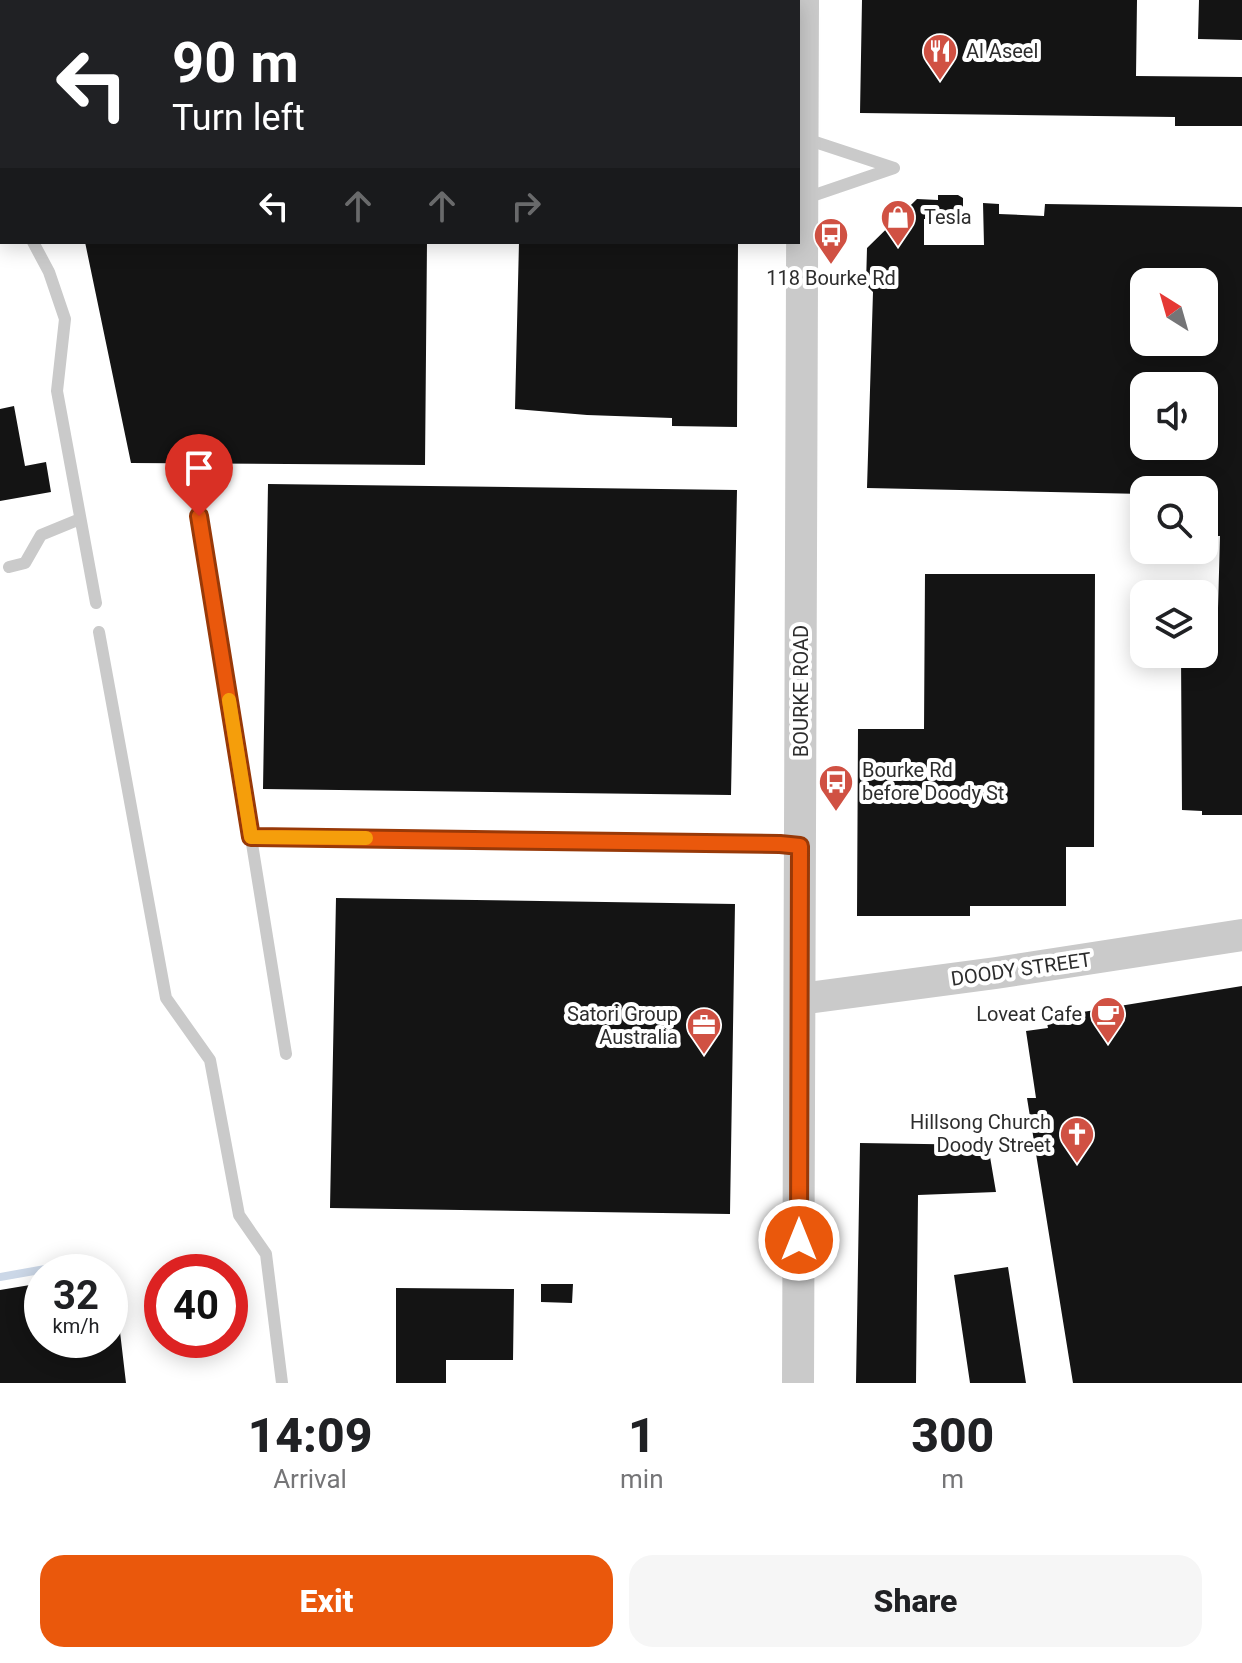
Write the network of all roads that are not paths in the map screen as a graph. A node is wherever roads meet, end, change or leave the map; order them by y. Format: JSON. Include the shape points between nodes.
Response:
{"nodes":[{"id":1,"x":803,"y":0,"type":"edge"},
{"id":2,"x":803,"y":138,"type":"junction"},
{"id":3,"x":802,"y":199,"type":"junction"},
{"id":4,"x":34,"y":244,"type":"edge"},
{"id":5,"x":199,"y":516,"type":"dead end"},
{"id":6,"x":80,"y":519,"type":"junction"},
{"id":7,"x":9,"y":567,"type":"dead end"},
{"id":8,"x":96,"y":603,"type":"dead end"},
{"id":9,"x":99,"y":632,"type":"dead end"},
{"id":10,"x":251,"y":837,"type":"junction"},
{"id":11,"x":800,"y":846,"type":"junction"},
{"id":12,"x":1242,"y":935,"type":"edge"},
{"id":13,"x":800,"y":999,"type":"junction"},
{"id":14,"x":286,"y":1054,"type":"dead end"},
{"id":15,"x":282,"y":1383,"type":"edge"},
{"id":16,"x":798,"y":1383,"type":"edge"}],
"edges":[{"from":1,"to":2,"type":"street","name":"BOURKE ROAD"},
{"from":2,"to":3,"type":"street","name":"BOURKE ROAD"},
{"from":2,"to":3,"type":"lane","via":[[894,168]]},
{"from":3,"to":11,"type":"street","name":"BOURKE ROAD"},
{"from":4,"to":6,"type":"lane","via":[[65,319],[57,391]]},
{"from":5,"to":10,"type":"lane"},
{"from":6,"to":7,"type":"lane","via":[[41,535],[25,563]]},
{"from":6,"to":8,"type":"lane"},
{"from":9,"to":15,"type":"lane","via":[[166,998],[210,1060],[239,1215],[266,1254]]},
{"from":10,"to":11,"type":"lane"},
{"from":10,"to":14,"type":"lane"},
{"from":11,"to":13,"type":"street","name":"BOURKE ROAD"},
{"from":12,"to":13,"type":"street","name":"DOODY STREET"},
{"from":13,"to":16,"type":"street","name":"BOURKE ROAD"}]}
